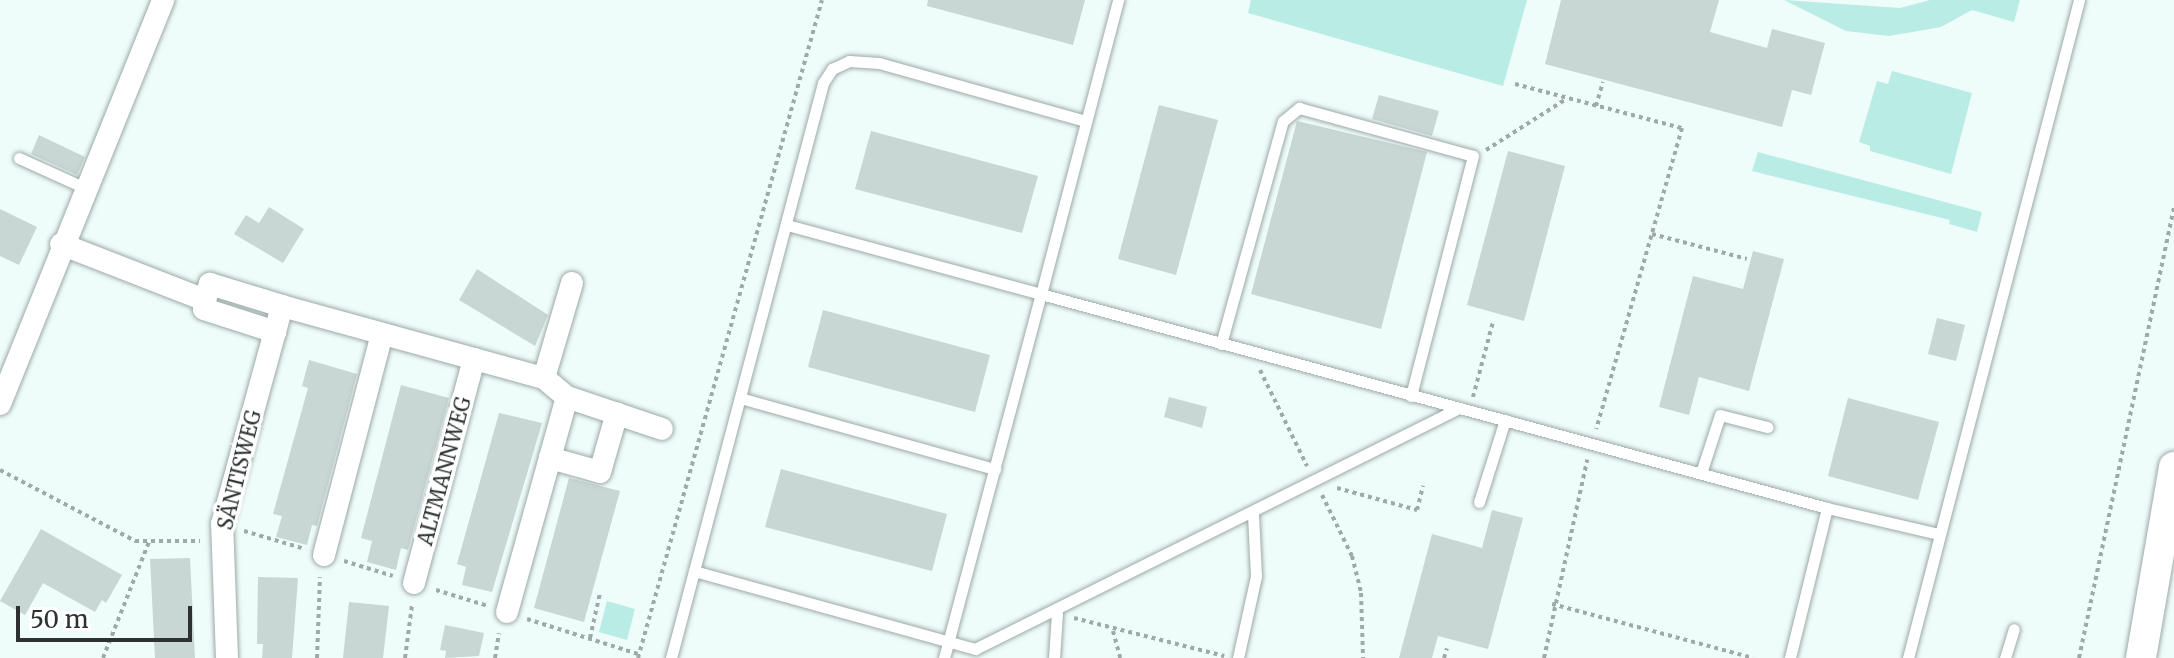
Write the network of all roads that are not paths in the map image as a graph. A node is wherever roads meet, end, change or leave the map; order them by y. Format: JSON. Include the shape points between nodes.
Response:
{"nodes":[{"id":1,"x":163,"y":0,"type":"edge"},
{"id":2,"x":1118,"y":0,"type":"edge"},
{"id":3,"x":2079,"y":0,"type":"edge"},
{"id":4,"x":1085,"y":121,"type":"junction"},
{"id":5,"x":19,"y":158,"type":"dead end"},
{"id":6,"x":85,"y":188,"type":"junction"},
{"id":7,"x":787,"y":225,"type":"junction"},
{"id":8,"x":61,"y":244,"type":"junction"},
{"id":9,"x":572,"y":283,"type":"dead end"},
{"id":10,"x":1041,"y":294,"type":"junction"},
{"id":11,"x":205,"y":300,"type":"junction"},
{"id":12,"x":282,"y":306,"type":"junction"},
{"id":13,"x":275,"y":332,"type":"junction"},
{"id":14,"x":382,"y":334,"type":"junction"},
{"id":15,"x":1221,"y":344,"type":"junction"},
{"id":16,"x":474,"y":359,"type":"junction"},
{"id":17,"x":544,"y":378,"type":"junction"},
{"id":18,"x":1411,"y":396,"type":"junction"},
{"id":19,"x":567,"y":397,"type":"junction"},
{"id":20,"x":740,"y":398,"type":"junction"},
{"id":21,"x":0,"y":404,"type":"edge"},
{"id":22,"x":1464,"y":410,"type":"junction"},
{"id":23,"x":617,"y":413,"type":"junction"},
{"id":24,"x":1505,"y":420,"type":"junction"},
{"id":25,"x":1767,"y":427,"type":"dead end"},
{"id":26,"x":662,"y":429,"type":"dead end"},
{"id":27,"x":550,"y":458,"type":"junction"},
{"id":28,"x":2174,"y":467,"type":"edge"},
{"id":29,"x":995,"y":469,"type":"junction"},
{"id":30,"x":1701,"y":473,"type":"junction"},
{"id":31,"x":1479,"y":502,"type":"dead end"},
{"id":32,"x":1827,"y":508,"type":"junction"},
{"id":33,"x":1253,"y":514,"type":"junction"},
{"id":34,"x":1939,"y":534,"type":"junction"},
{"id":35,"x":322,"y":566,"type":"road end"},
{"id":36,"x":694,"y":571,"type":"junction"},
{"id":37,"x":414,"y":583,"type":"dead end"},
{"id":38,"x":1057,"y":613,"type":"junction"},
{"id":39,"x":503,"y":620,"type":"road end"},
{"id":40,"x":2014,"y":629,"type":"dead end"},
{"id":41,"x":948,"y":643,"type":"junction"},
{"id":42,"x":227,"y":658,"type":"edge"},
{"id":43,"x":671,"y":658,"type":"edge"},
{"id":44,"x":944,"y":658,"type":"edge"},
{"id":45,"x":1054,"y":658,"type":"edge"},
{"id":46,"x":1236,"y":658,"type":"edge"},
{"id":47,"x":1790,"y":658,"type":"edge"},
{"id":48,"x":1908,"y":658,"type":"edge"},
{"id":49,"x":2005,"y":658,"type":"edge"},
{"id":50,"x":2141,"y":658,"type":"edge"}],
"edges":[{"from":1,"to":6,"type":"street"},
{"from":2,"to":4,"type":"lane"},
{"from":3,"to":34,"type":"lane"},
{"from":4,"to":7,"type":"lane","via":[[879,63],[849,61],[832,69],[823,83]]},
{"from":4,"to":10,"type":"lane"},
{"from":5,"to":6,"type":"lane"},
{"from":6,"to":8,"type":"street"},
{"from":7,"to":10,"type":"lane"},
{"from":7,"to":20,"type":"lane"},
{"from":8,"to":11,"type":"street"},
{"from":8,"to":21,"type":"street"},
{"from":9,"to":17,"type":"street"},
{"from":10,"to":15,"type":"lane"},
{"from":10,"to":29,"type":"lane"},
{"from":11,"to":12,"type":"street","via":[[210,284]]},
{"from":11,"to":13,"type":"street","via":[[204,309]]},
{"from":12,"to":13,"type":"street"},
{"from":12,"to":14,"type":"street"},
{"from":13,"to":42,"type":"street","name":"SÄNTISWEG","via":[[222,524]]},
{"from":14,"to":16,"type":"street"},
{"from":14,"to":35,"type":"street"},
{"from":15,"to":18,"type":"lane"},
{"from":15,"to":18,"type":"lane","via":[[1283,121],[1299,108],[1473,156]]},
{"from":16,"to":17,"type":"street"},
{"from":16,"to":37,"type":"street","name":"ALTMANNWEG"},
{"from":17,"to":19,"type":"street"},
{"from":18,"to":22,"type":"lane"},
{"from":19,"to":23,"type":"street"},
{"from":19,"to":27,"type":"street"},
{"from":20,"to":29,"type":"lane"},
{"from":20,"to":36,"type":"lane"},
{"from":22,"to":24,"type":"lane"},
{"from":22,"to":33,"type":"lane"},
{"from":23,"to":26,"type":"street"},
{"from":23,"to":27,"type":"street","via":[[600,472]]},
{"from":24,"to":30,"type":"lane"},
{"from":24,"to":31,"type":"lane"},
{"from":25,"to":30,"type":"lane","via":[[1720,415]]},
{"from":27,"to":39,"type":"street"},
{"from":28,"to":50,"type":"main road"},
{"from":29,"to":41,"type":"lane"},
{"from":30,"to":32,"type":"lane"},
{"from":32,"to":34,"type":"lane"},
{"from":32,"to":47,"type":"lane"},
{"from":33,"to":38,"type":"lane"},
{"from":33,"to":46,"type":"lane","via":[[1256,576]]},
{"from":34,"to":48,"type":"lane"},
{"from":36,"to":41,"type":"lane"},
{"from":36,"to":43,"type":"lane"},
{"from":38,"to":41,"type":"lane","via":[[975,649]]},
{"from":38,"to":45,"type":"lane"},
{"from":40,"to":49,"type":"lane"},
{"from":41,"to":44,"type":"lane"}]}
